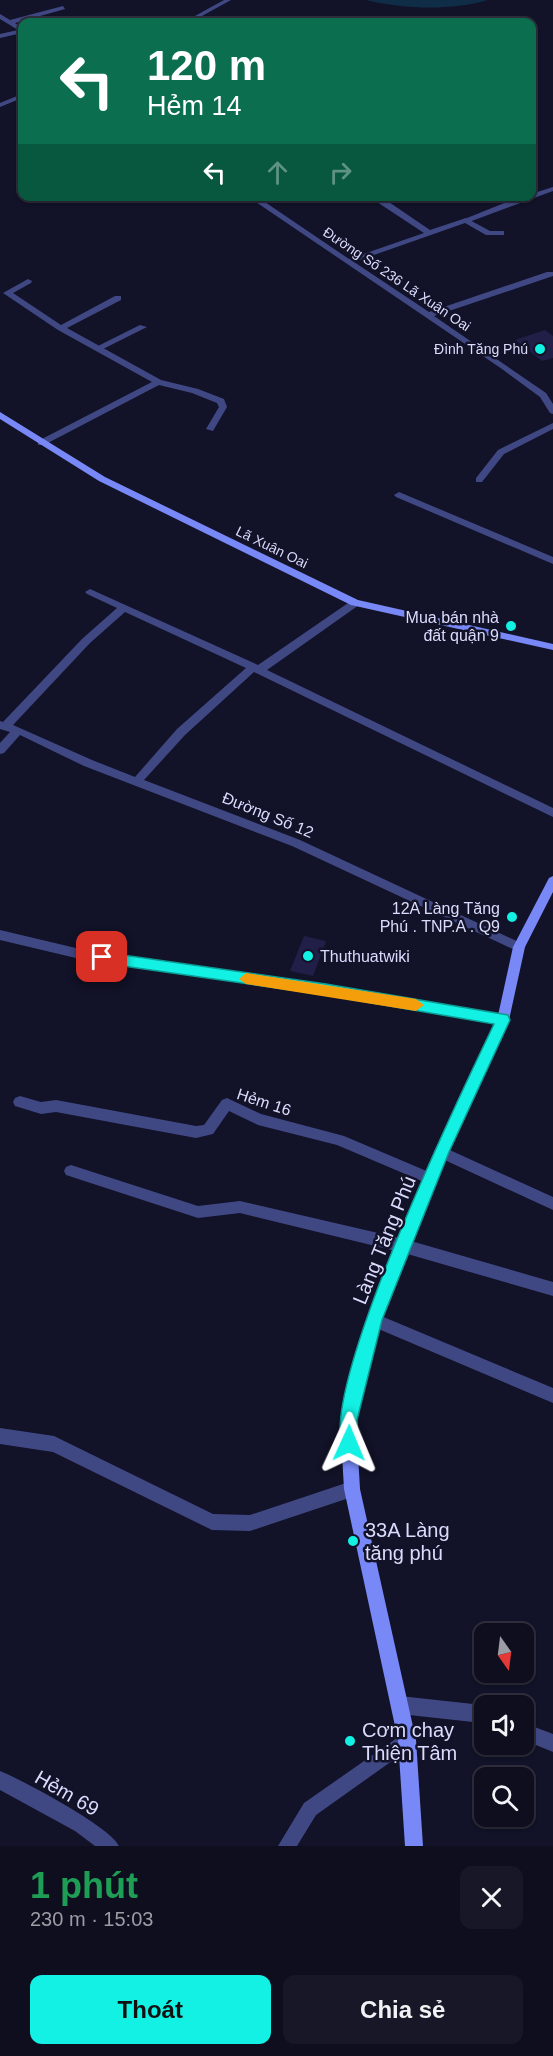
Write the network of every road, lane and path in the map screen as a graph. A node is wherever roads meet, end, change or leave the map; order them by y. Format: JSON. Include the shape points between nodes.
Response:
{"nodes":[{"id":1,"x":228,"y":0,"type":"edge"},
{"id":2,"x":63,"y":8,"type":"dead end"},
{"id":3,"x":0,"y":16,"type":"edge"},
{"id":4,"x":25,"y":18,"type":"edge"},
{"id":5,"x":194,"y":18,"type":"edge"},
{"id":6,"x":18,"y":20,"type":"edge"},
{"id":7,"x":10,"y":22,"type":"junction"},
{"id":8,"x":18,"y":27,"type":"edge"},
{"id":9,"x":18,"y":31,"type":"edge"},
{"id":10,"x":0,"y":36,"type":"edge"},
{"id":11,"x":18,"y":98,"type":"edge"},
{"id":12,"x":0,"y":105,"type":"edge"},
{"id":13,"x":553,"y":189,"type":"edge"},
{"id":14,"x":536,"y":194,"type":"edge"},
{"id":15,"x":257,"y":201,"type":"edge"},
{"id":16,"x":382,"y":201,"type":"edge"},
{"id":17,"x":517,"y":201,"type":"edge"},
{"id":18,"x":466,"y":220,"type":"junction"},
{"id":19,"x":428,"y":232,"type":"junction"},
{"id":20,"x":501,"y":233,"type":"dead end"},
{"id":21,"x":348,"y":262,"type":"junction"},
{"id":22,"x":550,"y":274,"type":"dead end"},
{"id":23,"x":28,"y":281,"type":"dead end"},
{"id":24,"x":118,"y":298,"type":"dead end"},
{"id":25,"x":428,"y":315,"type":"junction"},
{"id":26,"x":143,"y":327,"type":"dead end"},
{"id":27,"x":61,"y":328,"type":"junction"},
{"id":28,"x":98,"y":348,"type":"junction"},
{"id":29,"x":158,"y":382,"type":"junction"},
{"id":30,"x":553,"y":391,"type":"edge"},
{"id":31,"x":543,"y":395,"type":"junction"},
{"id":32,"x":553,"y":411,"type":"edge"},
{"id":33,"x":0,"y":415,"type":"edge"},
{"id":34,"x":553,"y":426,"type":"edge"},
{"id":35,"x":210,"y":429,"type":"dead end"},
{"id":36,"x":41,"y":443,"type":"junction"},
{"id":37,"x":479,"y":480,"type":"dead end"},
{"id":38,"x":399,"y":495,"type":"dead end"},
{"id":39,"x":553,"y":561,"type":"edge"},
{"id":40,"x":90,"y":592,"type":"dead end"},
{"id":41,"x":355,"y":603,"type":"junction"},
{"id":42,"x":123,"y":608,"type":"junction"},
{"id":43,"x":553,"y":647,"type":"edge"},
{"id":44,"x":256,"y":669,"type":"junction"},
{"id":45,"x":2,"y":726,"type":"edge"},
{"id":46,"x":18,"y":730,"type":"junction"},
{"id":47,"x":0,"y":750,"type":"edge"},
{"id":48,"x":137,"y":781,"type":"junction"},
{"id":49,"x":553,"y":813,"type":"edge"},
{"id":50,"x":553,"y":881,"type":"edge"},
{"id":51,"x":0,"y":935,"type":"edge"},
{"id":52,"x":519,"y":947,"type":"junction"},
{"id":53,"x":503,"y":1020,"type":"junction"},
{"id":54,"x":20,"y":1102,"type":"dead end"},
{"id":55,"x":441,"y":1152,"type":"junction"},
{"id":56,"x":71,"y":1172,"type":"dead end"},
{"id":57,"x":431,"y":1179,"type":"junction"},
{"id":58,"x":553,"y":1204,"type":"edge"},
{"id":59,"x":404,"y":1246,"type":"junction"},
{"id":60,"x":553,"y":1289,"type":"edge"},
{"id":61,"x":374,"y":1320,"type":"junction"},
{"id":62,"x":553,"y":1396,"type":"edge"},
{"id":63,"x":0,"y":1436,"type":"edge"},
{"id":64,"x":352,"y":1489,"type":"junction"},
{"id":65,"x":400,"y":1705,"type":"junction"},
{"id":66,"x":474,"y":1714,"type":"edge"},
{"id":67,"x":534,"y":1736,"type":"edge"},
{"id":68,"x":407,"y":1740,"type":"junction"},
{"id":69,"x":553,"y":1743,"type":"edge"},
{"id":70,"x":0,"y":1780,"type":"edge"},
{"id":71,"x":110,"y":1846,"type":"edge"},
{"id":72,"x":287,"y":1846,"type":"edge"},
{"id":73,"x":414,"y":1846,"type":"edge"}],
"edges":[{"from":1,"to":5,"type":"street"},
{"from":2,"to":4,"type":"street"},
{"from":3,"to":7,"type":"street"},
{"from":6,"to":7,"type":"street"},
{"from":7,"to":8,"type":"street"},
{"from":9,"to":10,"type":"street"},
{"from":11,"to":12,"type":"street"},
{"from":13,"to":14,"type":"street"},
{"from":15,"to":21,"type":"street","name":"Đường Số 236 Lã Xuân Oai"},
{"from":16,"to":19,"type":"street"},
{"from":17,"to":18,"type":"street"},
{"from":18,"to":19,"type":"street"},
{"from":18,"to":20,"type":"street","via":[[489,232]]},
{"from":19,"to":21,"type":"street"},
{"from":21,"to":25,"type":"street","name":"Đường Số 236 Lã Xuân Oai"},
{"from":22,"to":25,"type":"street"},
{"from":23,"to":27,"type":"street","via":[[8,293]]},
{"from":24,"to":27,"type":"street"},
{"from":25,"to":31,"type":"street","name":"Đường Số 236 Lã Xuân Oai"},
{"from":26,"to":28,"type":"street"},
{"from":27,"to":28,"type":"street"},
{"from":28,"to":29,"type":"street"},
{"from":29,"to":35,"type":"street","via":[[221,401],[223,407]]},
{"from":29,"to":36,"type":"street"},
{"from":30,"to":31,"type":"street"},
{"from":31,"to":32,"type":"street","name":"Đường Số 236 Lã Xuân Oai"},
{"from":33,"to":36,"type":"street","name":"Lã Xuân Oai"},
{"from":34,"to":37,"type":"street","via":[[501,452]]},
{"from":36,"to":41,"type":"street","name":"Lã Xuân Oai","via":[[102,479]]},
{"from":38,"to":39,"type":"street"},
{"from":40,"to":42,"type":"street"},
{"from":41,"to":43,"type":"street","name":"Lã Xuân Oai"},
{"from":41,"to":44,"type":"street"},
{"from":42,"to":44,"type":"street"},
{"from":42,"to":45,"type":"street"},
{"from":44,"to":48,"type":"street","via":[[181,732]]},
{"from":44,"to":49,"type":"street"},
{"from":45,"to":46,"type":"street","name":"Đường Số 12"},
{"from":46,"to":47,"type":"street"},
{"from":46,"to":48,"type":"street","name":"Đường Số 12"},
{"from":48,"to":52,"type":"street","name":"Đường Số 12","via":[[296,843]]},
{"from":50,"to":52,"type":"street","name":"Làng Tăng Phú"},
{"from":51,"to":53,"type":"street","via":[[80,954]]},
{"from":52,"to":53,"type":"street","name":"Làng Tăng Phú"},
{"from":53,"to":55,"type":"street","name":"Làng Tăng Phú"},
{"from":54,"to":57,"type":"street","name":"Hẻm 16","via":[[196,1132],[208,1130],[227,1104],[258,1119],[339,1140]]},
{"from":55,"to":57,"type":"street","name":"Làng Tăng Phú"},
{"from":55,"to":58,"type":"street"},
{"from":56,"to":59,"type":"street","via":[[198,1212],[240,1207]]},
{"from":57,"to":59,"type":"street","name":"Làng Tăng Phú"},
{"from":59,"to":60,"type":"street"},
{"from":59,"to":61,"type":"street","name":"Làng Tăng Phú"},
{"from":61,"to":62,"type":"street"},
{"from":61,"to":64,"type":"street","name":"Làng Tăng Phú","via":[[348,1420]]},
{"from":63,"to":64,"type":"street","via":[[54,1444],[212,1522],[250,1523]]},
{"from":64,"to":65,"type":"street","name":"Làng Tăng Phú"},
{"from":65,"to":66,"type":"street"},
{"from":65,"to":68,"type":"street","name":"Làng Tăng Phú"},
{"from":67,"to":69,"type":"street"},
{"from":68,"to":72,"type":"street","via":[[310,1809]]},
{"from":68,"to":73,"type":"street","name":"Làng Tăng Phú"},
{"from":70,"to":71,"type":"street","name":"Hẻm 69","via":[[81,1825]]}]}
